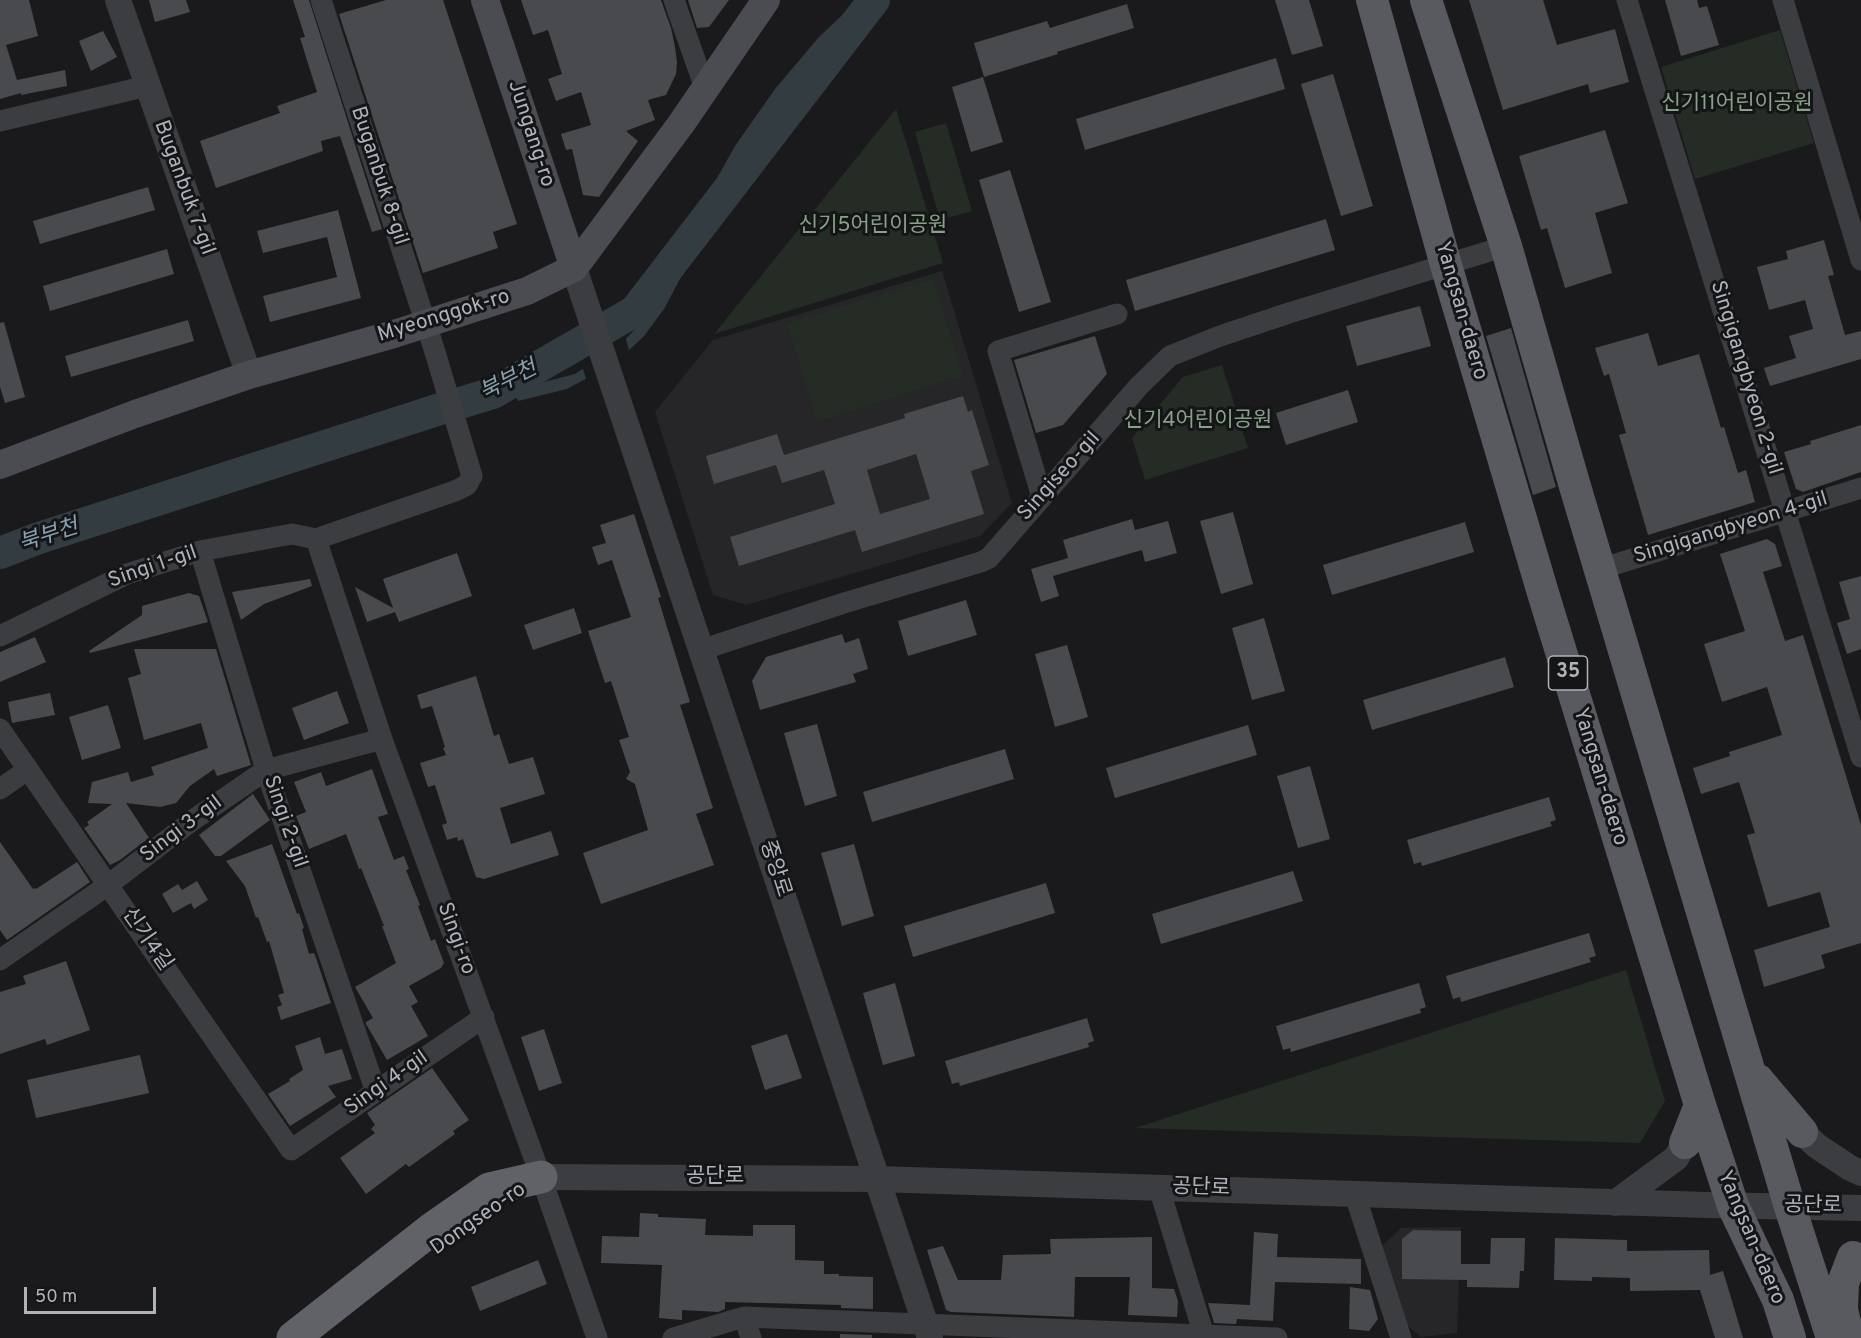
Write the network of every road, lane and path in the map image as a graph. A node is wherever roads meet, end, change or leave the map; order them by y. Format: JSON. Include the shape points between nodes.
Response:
{"nodes":[{"id":1,"x":118,"y":0,"type":"edge"},
{"id":2,"x":321,"y":0,"type":"edge"},
{"id":3,"x":485,"y":0,"type":"edge"},
{"id":4,"x":674,"y":0,"type":"edge"},
{"id":5,"x":766,"y":0,"type":"edge"},
{"id":6,"x":1372,"y":0,"type":"edge"},
{"id":7,"x":1426,"y":0,"type":"edge"},
{"id":8,"x":1627,"y":0,"type":"edge"},
{"id":9,"x":1782,"y":0,"type":"edge"},
{"id":10,"x":147,"y":86,"type":"junction"},
{"id":11,"x":705,"y":88,"type":"junction"},
{"id":12,"x":0,"y":121,"type":"edge"},
{"id":13,"x":1506,"y":246,"type":"junction"},
{"id":14,"x":1861,"y":260,"type":"edge"},
{"id":15,"x":1446,"y":265,"type":"junction"},
{"id":16,"x":574,"y":268,"type":"junction"},
{"id":17,"x":1117,"y":314,"type":"dead end"},
{"id":18,"x":426,"y":323,"type":"junction"},
{"id":19,"x":249,"y":375,"type":"junction"},
{"id":20,"x":0,"y":465,"type":"edge"},
{"id":21,"x":1861,"y":488,"type":"edge"},
{"id":22,"x":1042,"y":497,"type":"junction"},
{"id":23,"x":1786,"y":512,"type":"junction"},
{"id":24,"x":316,"y":539,"type":"junction"},
{"id":25,"x":200,"y":551,"type":"junction"},
{"id":26,"x":1600,"y":569,"type":"junction"},
{"id":27,"x":0,"y":636,"type":"edge"},
{"id":28,"x":702,"y":650,"type":"junction"},
{"id":29,"x":0,"y":729,"type":"edge"},
{"id":30,"x":382,"y":739,"type":"junction"},
{"id":31,"x":1861,"y":757,"type":"edge"},
{"id":32,"x":27,"y":770,"type":"junction"},
{"id":33,"x":266,"y":770,"type":"junction"},
{"id":34,"x":0,"y":789,"type":"edge"},
{"id":35,"x":108,"y":885,"type":"junction"},
{"id":36,"x":0,"y":960,"type":"edge"},
{"id":37,"x":484,"y":1017,"type":"junction"},
{"id":38,"x":1751,"y":1073,"type":"junction"},
{"id":39,"x":376,"y":1092,"type":"junction"},
{"id":40,"x":1700,"y":1105,"type":"junction"},
{"id":41,"x":1802,"y":1132,"type":"joint"},
{"id":42,"x":1685,"y":1143,"type":"joint"},
{"id":43,"x":1861,"y":1173,"type":"edge"},
{"id":44,"x":541,"y":1177,"type":"junction"},
{"id":45,"x":877,"y":1179,"type":"junction"},
{"id":46,"x":1159,"y":1188,"type":"junction"},
{"id":47,"x":1355,"y":1195,"type":"junction"},
{"id":48,"x":1615,"y":1203,"type":"junction"},
{"id":49,"x":1733,"y":1206,"type":"junction"},
{"id":50,"x":1790,"y":1207,"type":"junction"},
{"id":51,"x":1861,"y":1208,"type":"edge"},
{"id":52,"x":1857,"y":1252,"type":"edge"},
{"id":53,"x":744,"y":1317,"type":"junction"},
{"id":54,"x":927,"y":1331,"type":"edge"},
{"id":55,"x":1100,"y":1334,"type":"edge"},
{"id":56,"x":1204,"y":1335,"type":"junction"},
{"id":57,"x":1250,"y":1337,"type":"edge"},
{"id":58,"x":293,"y":1338,"type":"edge"},
{"id":59,"x":323,"y":1338,"type":"edge"},
{"id":60,"x":597,"y":1338,"type":"edge"},
{"id":61,"x":673,"y":1338,"type":"edge"},
{"id":62,"x":751,"y":1338,"type":"edge"},
{"id":63,"x":1277,"y":1338,"type":"edge"},
{"id":64,"x":1401,"y":1338,"type":"edge"},
{"id":65,"x":1790,"y":1338,"type":"edge"},
{"id":66,"x":1832,"y":1338,"type":"edge"},
{"id":67,"x":1849,"y":1338,"type":"edge"}],
"edges":[{"from":1,"to":10,"type":"street","name":"Buganbuk 7-gil"},
{"from":2,"to":18,"type":"street","name":"Buganbuk 8-gil"},
{"from":3,"to":16,"type":"main road","name":"Jungang-ro"},
{"from":4,"to":11,"type":"street"},
{"from":5,"to":11,"type":"main road","name":"Myeonggok-ro"},
{"from":6,"to":15,"type":"main road","name":"Yangsan-daero","number":"35"},
{"from":7,"to":13,"type":"main road","name":"Yangsan-daero"},
{"from":8,"to":23,"type":"street","name":"Singigangbyeon 2-gil"},
{"from":9,"to":14,"type":"street"},
{"from":10,"to":12,"type":"street"},
{"from":10,"to":19,"type":"street","name":"Buganbuk 7-gil"},
{"from":11,"to":16,"type":"main road","name":"Myeonggok-ro"},
{"from":13,"to":15,"type":"street","name":"Singiseo-gil"},
{"from":13,"to":26,"type":"main road","name":"Yangsan-daero"},
{"from":15,"to":22,"type":"street","name":"Singiseo-gil","via":[[1288,313],[1170,356]]},
{"from":15,"to":40,"type":"main road","name":"Yangsan-daero","number":"35"},
{"from":16,"to":18,"type":"main road","name":"Myeonggok-ro","via":[[527,291]]},
{"from":16,"to":28,"type":"street","name":"중앙로"},
{"from":17,"to":22,"type":"street","via":[[999,351]]},
{"from":18,"to":19,"type":"main road","name":"Myeonggok-ro"},
{"from":18,"to":24,"type":"street","name":"Buganbuk 8-gil","via":[[472,476],[455,491]]},
{"from":19,"to":20,"type":"main road","name":"Myeonggok-ro"},
{"from":21,"to":23,"type":"street","name":"Singigangbyeon 4-gil"},
{"from":22,"to":28,"type":"street","name":"Singiseo-gil","via":[[989,558],[981,562]]},
{"from":23,"to":26,"type":"street","name":"Singigangbyeon 4-gil"},
{"from":23,"to":31,"type":"street","name":"Singigangbyeon 2-gil"},
{"from":24,"to":25,"type":"street","name":"Singi 1-gil","via":[[292,534]]},
{"from":24,"to":30,"type":"street","name":"Singi-ro"},
{"from":25,"to":27,"type":"street","name":"Singi 1-gil","via":[[127,574]]},
{"from":25,"to":33,"type":"street","name":"Singi 2-gil"},
{"from":26,"to":38,"type":"main road","name":"Yangsan-daero"},
{"from":28,"to":45,"type":"street","name":"중앙로"},
{"from":29,"to":32,"type":"street","name":"신기4길"},
{"from":30,"to":33,"type":"street","name":"Singi 3-gil"},
{"from":30,"to":37,"type":"street","name":"Singi-ro"},
{"from":32,"to":34,"type":"street"},
{"from":32,"to":35,"type":"street","name":"신기4길"},
{"from":33,"to":35,"type":"street","name":"Singi 3-gil"},
{"from":33,"to":39,"type":"street","name":"Singi 2-gil"},
{"from":35,"to":36,"type":"street","name":"Singi 3-gil"},
{"from":35,"to":39,"type":"street","name":"신기4길","via":[[291,1150]]},
{"from":37,"to":39,"type":"street","name":"Singi 4-gil"},
{"from":37,"to":44,"type":"street","name":"Singi-ro"},
{"from":38,"to":41,"type":"main road"},
{"from":38,"to":50,"type":"main road","name":"Yangsan-daero"},
{"from":40,"to":42,"type":"main road"},
{"from":40,"to":49,"type":"main road","name":"Yangsan-daero","number":"35"},
{"from":41,"to":43,"type":"street"},
{"from":42,"to":48,"type":"street","via":[[1676,1158]]},
{"from":44,"to":45,"type":"street","name":"공단로"},
{"from":44,"to":58,"type":"highway","name":"Dongseo-ro","via":[[489,1189]]},
{"from":44,"to":59,"type":"highway","name":"Dongseo-ro","via":[[477,1216]]},
{"from":44,"to":60,"type":"street","name":"Singi-ro"},
{"from":45,"to":46,"type":"street","name":"공단로"},
{"from":45,"to":54,"type":"street","name":"중앙로"},
{"from":46,"to":47,"type":"street","name":"공단로"},
{"from":46,"to":56,"type":"street"},
{"from":47,"to":48,"type":"street","name":"공단로"},
{"from":47,"to":64,"type":"street"},
{"from":48,"to":49,"type":"street","name":"공단로"},
{"from":49,"to":50,"type":"street","name":"공단로"},
{"from":49,"to":65,"type":"main road","name":"Yangsan-daero","number":"35","via":[[1778,1300]]},
{"from":50,"to":51,"type":"street","name":"공단로"},
{"from":50,"to":66,"type":"main road","name":"Yangsan-daero"},
{"from":52,"to":67,"type":"main road","via":[[1843,1283],[1842,1310]]},
{"from":53,"to":54,"type":"street"},
{"from":53,"to":61,"type":"street"},
{"from":53,"to":62,"type":"street"},
{"from":54,"to":55,"type":"street"},
{"from":55,"to":56,"type":"street"},
{"from":56,"to":57,"type":"street"},
{"from":57,"to":63,"type":"street"}]}
